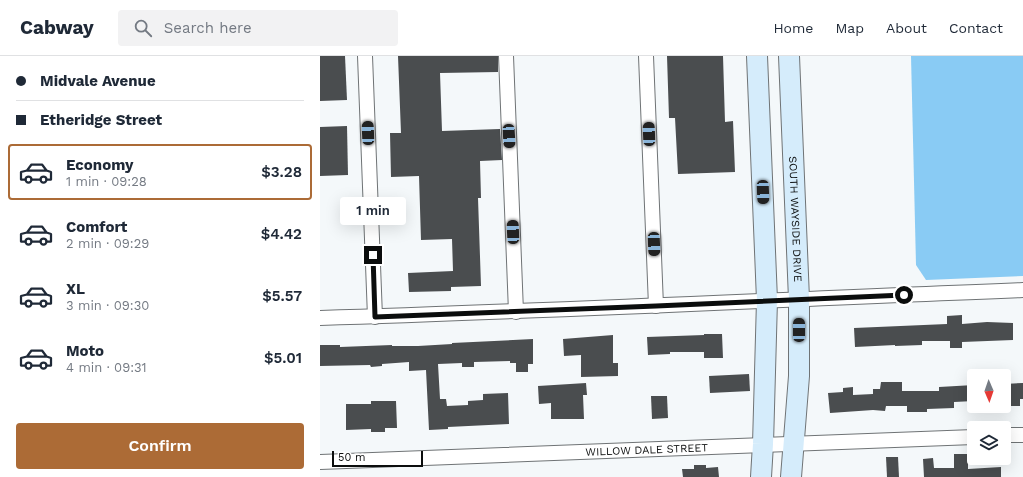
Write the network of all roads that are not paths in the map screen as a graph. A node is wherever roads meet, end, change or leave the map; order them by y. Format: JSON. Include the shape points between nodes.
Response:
{"nodes":[{"id":1,"x":365,"y":56,"type":"edge"},
{"id":2,"x":506,"y":56,"type":"edge"},
{"id":3,"x":646,"y":56,"type":"edge"},
{"id":4,"x":758,"y":56,"type":"edge"},
{"id":5,"x":789,"y":56,"type":"edge"},
{"id":6,"x":790,"y":98,"type":"junction"},
{"id":7,"x":759,"y":99,"type":"junction"},
{"id":8,"x":1023,"y":290,"type":"edge"},
{"id":9,"x":799,"y":299,"type":"junction"},
{"id":10,"x":767,"y":300,"type":"junction"},
{"id":11,"x":656,"y":306,"type":"junction"},
{"id":12,"x":516,"y":312,"type":"junction"},
{"id":13,"x":375,"y":317,"type":"junction"},
{"id":14,"x":320,"y":318,"type":"edge"},
{"id":15,"x":1023,"y":435,"type":"edge"},
{"id":16,"x":967,"y":436,"type":"edge"},
{"id":17,"x":1011,"y":436,"type":"edge"},
{"id":18,"x":794,"y":443,"type":"junction"},
{"id":19,"x":763,"y":444,"type":"junction"},
{"id":20,"x":320,"y":462,"type":"edge"},
{"id":21,"x":761,"y":477,"type":"edge"},
{"id":22,"x":791,"y":477,"type":"edge"}],
"edges":[{"from":1,"to":13,"type":"street"},
{"from":2,"to":12,"type":"street"},
{"from":3,"to":11,"type":"street"},
{"from":4,"to":7,"type":"main road"},
{"from":5,"to":6,"type":"main road","name":"SOUTH WAYSIDE DRIVE"},
{"from":6,"to":7,"type":"main road"},
{"from":6,"to":9,"type":"main road","name":"SOUTH WAYSIDE DRIVE"},
{"from":7,"to":10,"type":"main road"},
{"from":8,"to":9,"type":"street"},
{"from":9,"to":10,"type":"street"},
{"from":9,"to":18,"type":"main road","name":"SOUTH WAYSIDE DRIVE","via":[[799,376]]},
{"from":10,"to":11,"type":"street"},
{"from":10,"to":19,"type":"main road"},
{"from":11,"to":12,"type":"street"},
{"from":12,"to":13,"type":"street"},
{"from":13,"to":14,"type":"street"},
{"from":15,"to":17,"type":"street"},
{"from":16,"to":18,"type":"street","name":"WILLOW DALE STREET"},
{"from":18,"to":19,"type":"street","name":"WILLOW DALE STREET"},
{"from":18,"to":22,"type":"main road","name":"SOUTH WAYSIDE DRIVE"},
{"from":19,"to":20,"type":"street","name":"WILLOW DALE STREET"},
{"from":19,"to":21,"type":"main road"}]}
